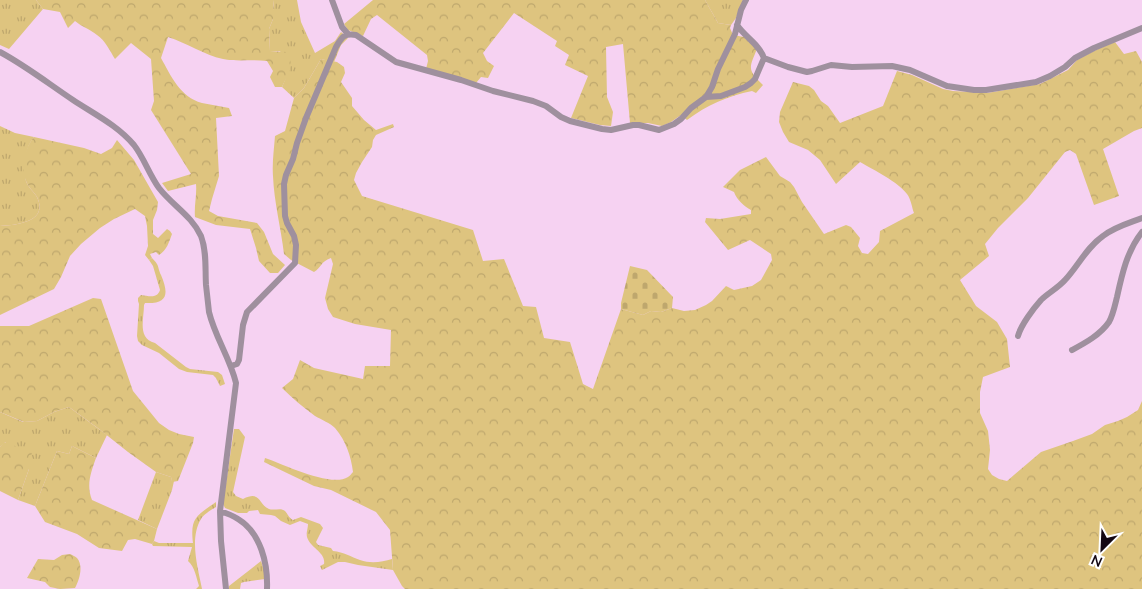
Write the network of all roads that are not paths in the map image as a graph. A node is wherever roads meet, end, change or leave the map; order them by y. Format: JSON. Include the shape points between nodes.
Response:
{"nodes":[{"id":1,"x":332,"y":0,"type":"edge"},
{"id":2,"x":746,"y":0,"type":"edge"},
{"id":3,"x":737,"y":25,"type":"junction"},
{"id":4,"x":1142,"y":28,"type":"edge"},
{"id":5,"x":348,"y":34,"type":"junction"},
{"id":6,"x":735,"y":34,"type":"junction"},
{"id":7,"x":746,"y":36,"type":"junction"},
{"id":8,"x":0,"y":52,"type":"edge"},
{"id":9,"x":764,"y":58,"type":"junction"},
{"id":10,"x":706,"y":97,"type":"junction"},
{"id":11,"x":1142,"y":218,"type":"edge"},
{"id":12,"x":1142,"y":232,"type":"edge"},
{"id":13,"x":1018,"y":336,"type":"dead end"},
{"id":14,"x":1072,"y":350,"type":"dead end"},
{"id":15,"x":231,"y":366,"type":"junction"},
{"id":16,"x":220,"y":511,"type":"junction"},
{"id":17,"x":226,"y":589,"type":"edge"},
{"id":18,"x":267,"y":589,"type":"edge"}],
"edges":[{"from":1,"to":5,"type":"street"},
{"from":2,"to":3,"type":"street"},
{"from":3,"to":6,"type":"street"},
{"from":3,"to":7,"type":"street"},
{"from":4,"to":9,"type":"street","via":[[1094,48],[1036,82],[986,90],[947,86],[892,66],[831,65],[807,72]]},
{"from":5,"to":10,"type":"street","via":[[356,35],[396,62],[534,100],[566,120],[602,129],[639,125],[659,130],[674,124]]},
{"from":5,"to":15,"type":"street","via":[[336,47],[286,175],[285,216],[296,245],[295,263],[247,312],[240,360]]},
{"from":6,"to":7,"type":"street"},
{"from":6,"to":10,"type":"street"},
{"from":7,"to":9,"type":"street"},
{"from":8,"to":15,"type":"street","via":[[120,130],[135,146],[159,187],[194,224],[206,258],[210,314]]},
{"from":9,"to":10,"type":"street","via":[[751,83],[721,96]]},
{"from":11,"to":13,"type":"street","via":[[1104,234],[1095,242],[1064,281],[1042,300]]},
{"from":12,"to":14,"type":"street","via":[[1128,256],[1109,322]]},
{"from":15,"to":16,"type":"street","via":[[236,387]]},
{"from":16,"to":17,"type":"street"},
{"from":16,"to":18,"type":"street","via":[[240,520],[259,542],[266,568]]}]}
